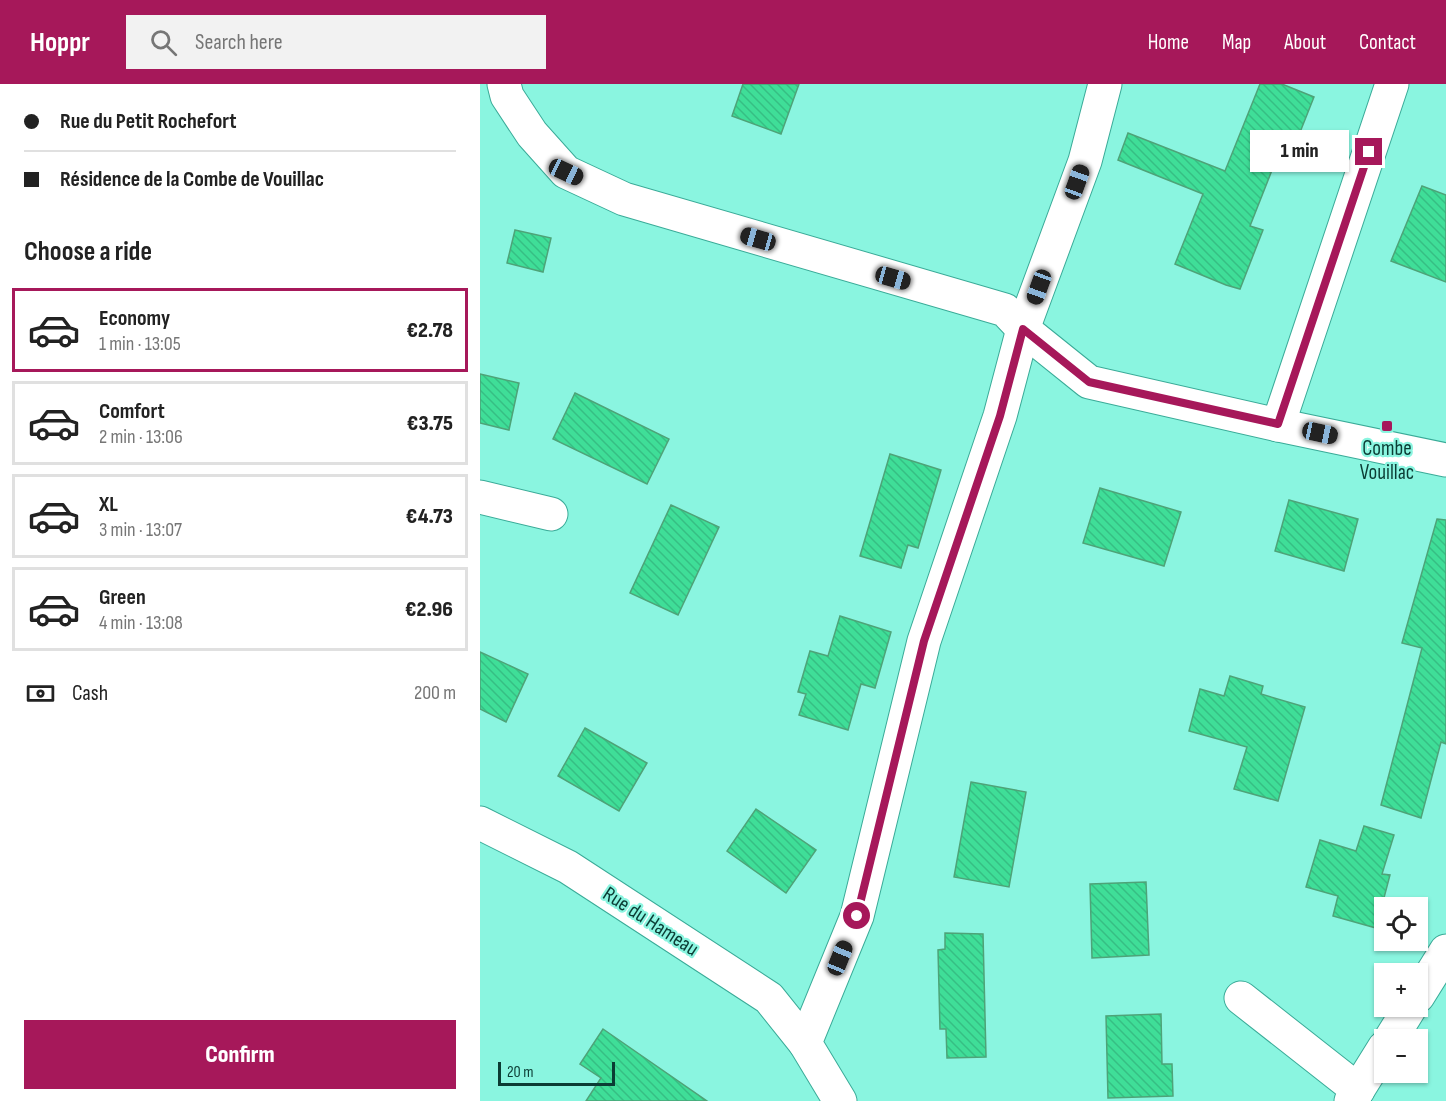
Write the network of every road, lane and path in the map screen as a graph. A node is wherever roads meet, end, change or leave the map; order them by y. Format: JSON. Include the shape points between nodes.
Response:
{"nodes":[{"id":1,"x":504,"y":84,"type":"edge"},
{"id":2,"x":1105,"y":84,"type":"edge"},
{"id":3,"x":1392,"y":84,"type":"edge"},
{"id":4,"x":1023,"y":329,"type":"junction"},
{"id":5,"x":1278,"y":424,"type":"junction"},
{"id":6,"x":1446,"y":460,"type":"edge"},
{"id":7,"x":480,"y":496,"type":"edge"},
{"id":8,"x":551,"y":514,"type":"dead end"},
{"id":9,"x":480,"y":823,"type":"edge"},
{"id":10,"x":1446,"y":951,"type":"edge"},
{"id":11,"x":1428,"y":980,"type":"edge"},
{"id":12,"x":1241,"y":998,"type":"dead end"},
{"id":13,"x":805,"y":1042,"type":"junction"},
{"id":14,"x":1374,"y":1064,"type":"edge"},
{"id":15,"x":1354,"y":1095,"type":"edge"},
{"id":16,"x":840,"y":1101,"type":"edge"}],
"edges":[{"from":1,"to":4,"type":"street","via":[[507,96],[532,134],[566,172],[624,200],[1005,310]]},
{"from":2,"to":4,"type":"street","via":[[1085,161]]},
{"from":3,"to":5,"type":"street"},
{"from":4,"to":5,"type":"street","via":[[1089,382]]},
{"from":4,"to":13,"type":"street","via":[[1000,416],[924,641],[857,916]]},
{"from":5,"to":6,"type":"street"},
{"from":7,"to":8,"type":"street"},
{"from":9,"to":13,"type":"street","name":"Rue du Hameau","via":[[568,867],[769,998]]},
{"from":10,"to":11,"type":"street"},
{"from":12,"to":15,"type":"street"},
{"from":13,"to":16,"type":"street","name":"Rue du Hameau"},
{"from":14,"to":15,"type":"street"}]}
